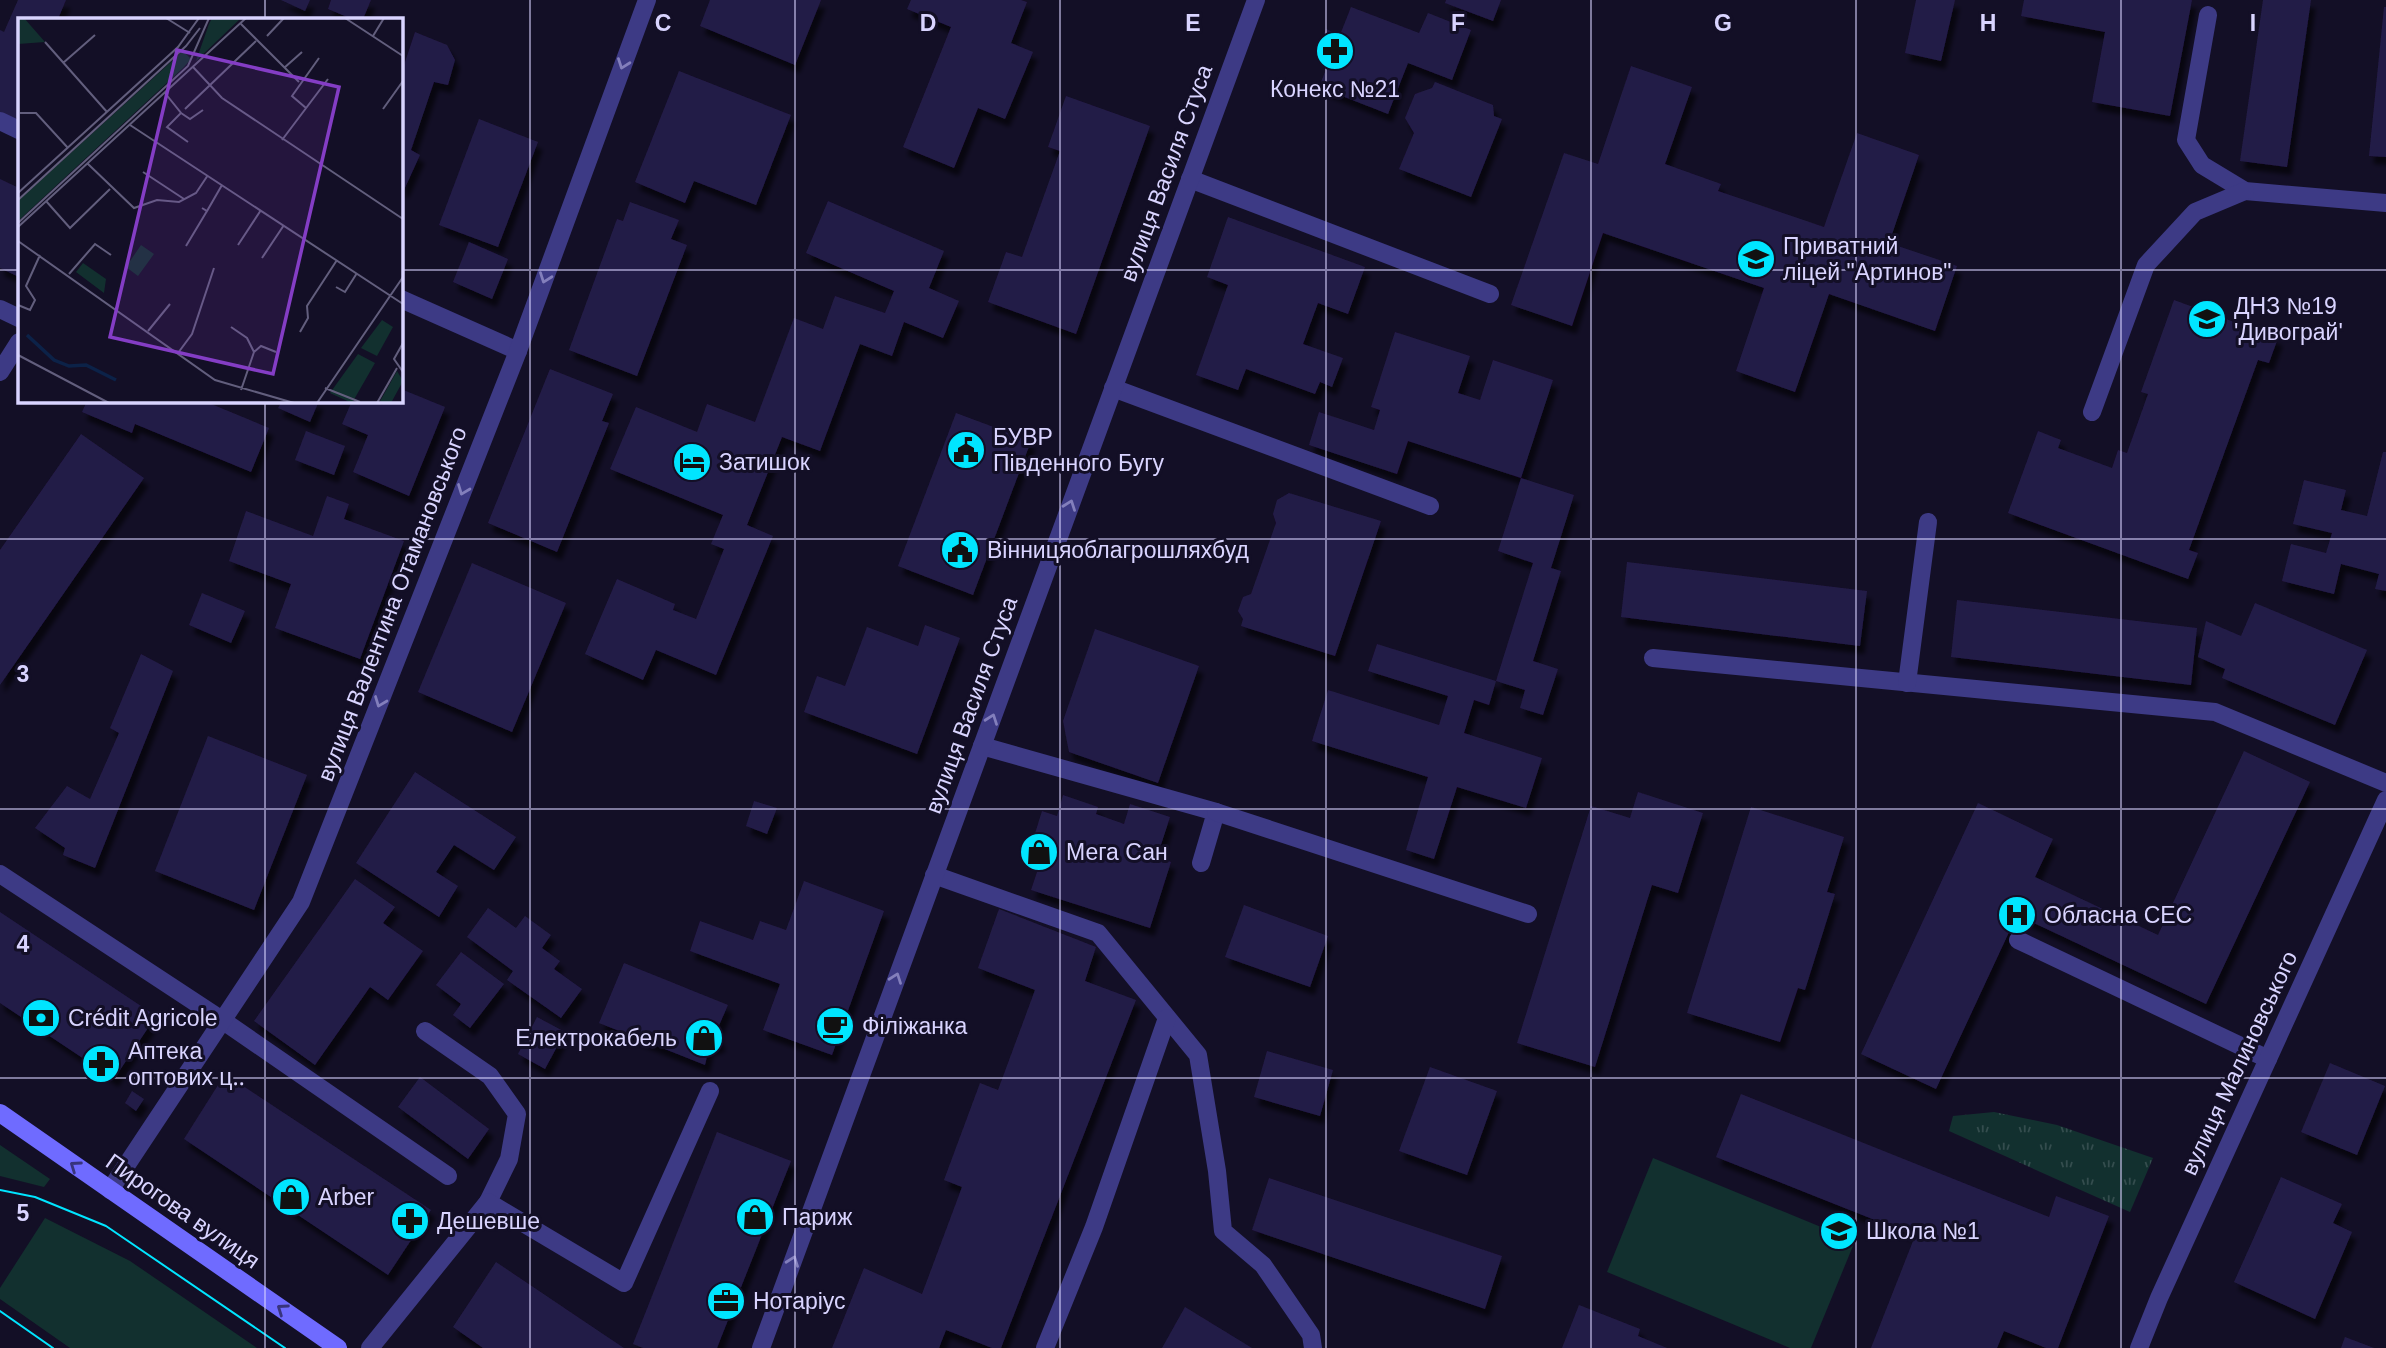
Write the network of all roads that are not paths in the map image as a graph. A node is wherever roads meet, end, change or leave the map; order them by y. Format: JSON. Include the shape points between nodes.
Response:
{"nodes":[{"id":1,"x":647,"y":0,"type":"edge"},
{"id":2,"x":1255,"y":0,"type":"edge"},
{"id":3,"x":2208,"y":15,"type":"dead end"},
{"id":4,"x":0,"y":121,"type":"edge"},
{"id":5,"x":18,"y":130,"type":"edge"},
{"id":6,"x":1190,"y":179,"type":"junction"},
{"id":7,"x":2245,"y":191,"type":"junction"},
{"id":8,"x":2386,"y":203,"type":"edge"},
{"id":9,"x":1490,"y":294,"type":"dead end"},
{"id":10,"x":402,"y":299,"type":"edge"},
{"id":11,"x":0,"y":309,"type":"edge"},
{"id":12,"x":18,"y":318,"type":"edge"},
{"id":13,"x":18,"y":344,"type":"edge"},
{"id":14,"x":518,"y":351,"type":"junction"},
{"id":15,"x":0,"y":372,"type":"edge"},
{"id":16,"x":1113,"y":388,"type":"junction"},
{"id":17,"x":2092,"y":412,"type":"dead end"},
{"id":18,"x":1430,"y":506,"type":"dead end"},
{"id":19,"x":1928,"y":522,"type":"dead end"},
{"id":20,"x":1653,"y":658,"type":"dead end"},
{"id":21,"x":1907,"y":683,"type":"junction"},
{"id":22,"x":982,"y":746,"type":"junction"},
{"id":23,"x":2386,"y":783,"type":"edge"},
{"id":24,"x":2386,"y":800,"type":"edge"},
{"id":25,"x":1216,"y":813,"type":"junction"},
{"id":26,"x":1201,"y":863,"type":"dead end"},
{"id":27,"x":0,"y":874,"type":"edge"},
{"id":28,"x":934,"y":875,"type":"junction"},
{"id":29,"x":1528,"y":914,"type":"dead end"},
{"id":30,"x":2018,"y":940,"type":"dead end"},
{"id":31,"x":1167,"y":1018,"type":"junction"},
{"id":32,"x":222,"y":1020,"type":"junction"},
{"id":33,"x":425,"y":1031,"type":"dead end"},
{"id":34,"x":2268,"y":1059,"type":"junction"},
{"id":35,"x":710,"y":1091,"type":"dead end"},
{"id":36,"x":0,"y":1113,"type":"edge"},
{"id":37,"x":448,"y":1176,"type":"dead end"},
{"id":38,"x":110,"y":1190,"type":"junction"},
{"id":39,"x":488,"y":1202,"type":"junction"},
{"id":40,"x":338,"y":1348,"type":"edge"},
{"id":41,"x":370,"y":1348,"type":"edge"},
{"id":42,"x":761,"y":1348,"type":"edge"},
{"id":43,"x":1045,"y":1348,"type":"edge"},
{"id":44,"x":1313,"y":1348,"type":"edge"},
{"id":45,"x":2139,"y":1348,"type":"edge"}],
"edges":[{"from":1,"to":14,"type":"street","name":"вулиця Валентина Отамановського","one_way":true},
{"from":2,"to":6,"type":"street","name":"вулиця Василя Стуса"},
{"from":3,"to":7,"type":"street","via":[[2186,140],[2202,165]]},
{"from":4,"to":5,"type":"street"},
{"from":6,"to":9,"type":"street"},
{"from":6,"to":16,"type":"street","name":"вулиця Василя Стуса"},
{"from":7,"to":8,"type":"street"},
{"from":7,"to":17,"type":"street","via":[[2195,212],[2146,265]]},
{"from":10,"to":14,"type":"street"},
{"from":11,"to":12,"type":"street"},
{"from":13,"to":15,"type":"street"},
{"from":14,"to":32,"type":"street","name":"вулиця Валентина Отамановського","one_way":true,"via":[[301,902]]},
{"from":16,"to":18,"type":"street"},
{"from":22,"to":16,"type":"street","name":"вулиця Василя Стуса","one_way":true},
{"from":19,"to":21,"type":"street"},
{"from":20,"to":21,"type":"street"},
{"from":21,"to":23,"type":"street","via":[[2215,712]]},
{"from":22,"to":25,"type":"street"},
{"from":22,"to":28,"type":"street","name":"вулиця Василя Стуса"},
{"from":24,"to":34,"type":"street","name":"вулиця Малиновського"},
{"from":25,"to":26,"type":"street"},
{"from":25,"to":29,"type":"street"},
{"from":27,"to":32,"type":"street"},
{"from":28,"to":31,"type":"street","via":[[1098,933]]},
{"from":42,"to":28,"type":"street","name":"вулиця Василя Стуса","one_way":true},
{"from":30,"to":34,"type":"street"},
{"from":31,"to":43,"type":"street","via":[[1094,1227]]},
{"from":31,"to":44,"type":"street","via":[[1198,1055],[1223,1231],[1263,1265],[1311,1335]]},
{"from":32,"to":37,"type":"street"},
{"from":32,"to":38,"type":"street","name":"вулиця Валентина Отамановського"},
{"from":33,"to":39,"type":"street","via":[[490,1076],[517,1114],[509,1159]]},
{"from":34,"to":45,"type":"street","name":"вулиця Малиновського"},
{"from":35,"to":39,"type":"street","via":[[624,1283]]},
{"from":38,"to":36,"type":"main road","name":"Пирогова вулиця","one_way":true},
{"from":40,"to":38,"type":"main road","name":"Пирогова вулиця","one_way":true},
{"from":39,"to":41,"type":"street"}]}
